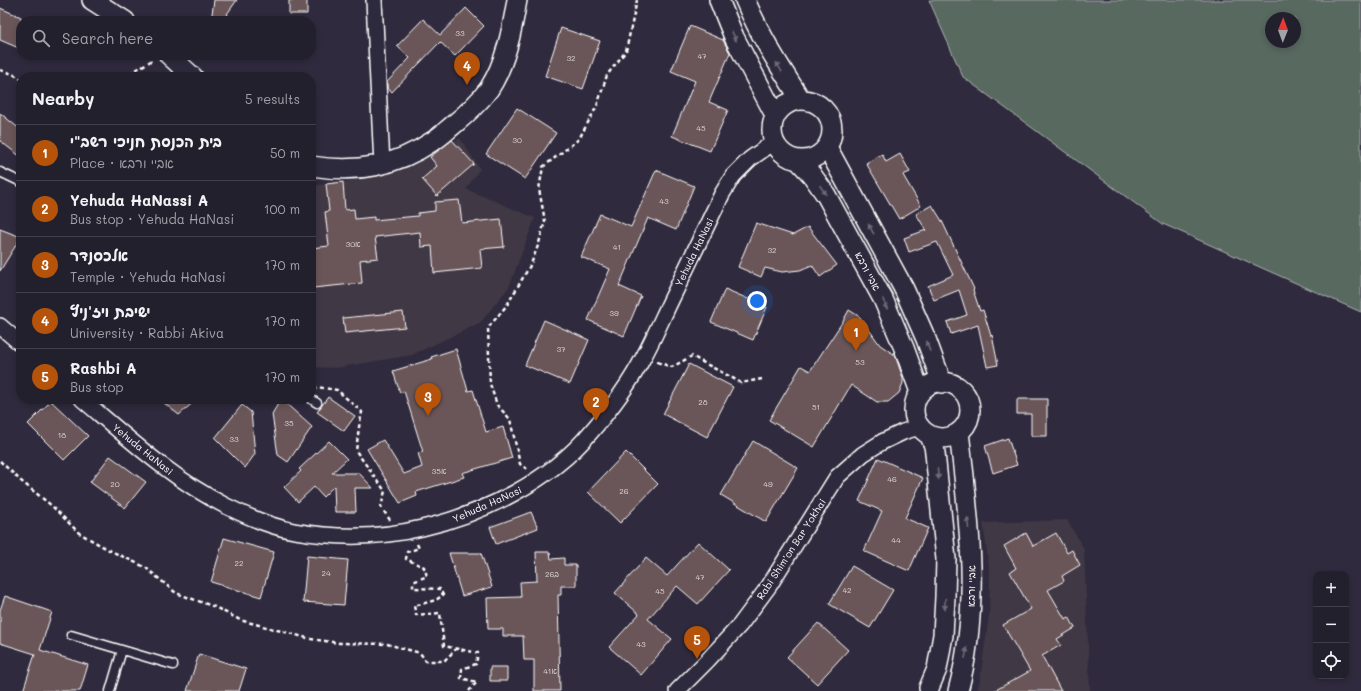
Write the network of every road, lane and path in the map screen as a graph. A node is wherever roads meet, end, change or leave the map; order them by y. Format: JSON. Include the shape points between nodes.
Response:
{"nodes":[{"id":1,"x":92,"y":0,"type":"edge"},
{"id":2,"x":374,"y":0,"type":"edge"},
{"id":3,"x":517,"y":0,"type":"edge"},
{"id":4,"x":637,"y":0,"type":"edge"},
{"id":5,"x":719,"y":0,"type":"edge"},
{"id":6,"x":745,"y":0,"type":"edge"},
{"id":7,"x":117,"y":16,"type":"edge"},
{"id":8,"x":156,"y":60,"type":"edge"},
{"id":9,"x":167,"y":60,"type":"edge"},
{"id":10,"x":0,"y":70,"type":"edge"},
{"id":11,"x":134,"y":72,"type":"edge"},
{"id":12,"x":185,"y":72,"type":"edge"},
{"id":13,"x":16,"y":76,"type":"edge"},
{"id":14,"x":800,"y":100,"type":"junction"},
{"id":15,"x":775,"y":116,"type":"junction"},
{"id":16,"x":774,"y":142,"type":"junction"},
{"id":17,"x":827,"y":147,"type":"junction"},
{"id":18,"x":798,"y":160,"type":"junction"},
{"id":19,"x":382,"y":165,"type":"junction"},
{"id":20,"x":316,"y":167,"type":"edge"},
{"id":21,"x":0,"y":172,"type":"edge"},
{"id":22,"x":16,"y":180,"type":"edge"},
{"id":23,"x":0,"y":326,"type":"edge"},
{"id":24,"x":16,"y":340,"type":"edge"},
{"id":25,"x":644,"y":357,"type":"junction"},
{"id":26,"x":762,"y":379,"type":"dead end"},
{"id":27,"x":942,"y":382,"type":"junction"},
{"id":28,"x":316,"y":387,"type":"edge"},
{"id":29,"x":920,"y":392,"type":"junction"},
{"id":30,"x":88,"y":404,"type":"edge"},
{"id":31,"x":925,"y":432,"type":"junction"},
{"id":32,"x":959,"y":432,"type":"junction"},
{"id":33,"x":0,"y":461,"type":"edge"},
{"id":34,"x":538,"y":478,"type":"junction"},
{"id":35,"x":405,"y":531,"type":"junction"},
{"id":36,"x":71,"y":635,"type":"dead end"},
{"id":37,"x":456,"y":649,"type":"junction"},
{"id":38,"x":122,"y":650,"type":"junction"},
{"id":39,"x":173,"y":665,"type":"dead end"},
{"id":40,"x":925,"y":690,"type":"edge"},
{"id":41,"x":110,"y":691,"type":"edge"},
{"id":42,"x":469,"y":691,"type":"edge"},
{"id":43,"x":677,"y":691,"type":"edge"},
{"id":44,"x":948,"y":691,"type":"edge"},
{"id":45,"x":958,"y":691,"type":"edge"}],
"edges":[{"from":1,"to":7,"type":"street"},
{"from":2,"to":19,"type":"street"},
{"from":3,"to":19,"type":"street","via":[[512,31],[502,64],[488,90],[463,117],[433,141]]},
{"from":4,"to":34,"type":"path","via":[[626,51],[607,76],[597,106],[579,139],[543,167],[539,189],[545,221],[539,243],[531,264],[507,304],[488,328],[490,384],[497,405],[510,419],[520,464]]},
{"from":5,"to":15,"type":"street","one_way":true,"via":[[734,37]]},
{"from":14,"to":6,"type":"street","one_way":true,"via":[[756,26]]},
{"from":8,"to":11,"type":"path"},
{"from":9,"to":12,"type":"street"},
{"from":10,"to":13,"type":"path"},
{"from":14,"to":15,"type":"street","via":[[784,105]]},
{"from":14,"to":17,"type":"street","via":[[820,105],[830,116],[832,137]]},
{"from":15,"to":16,"type":"street","via":[[771,132]]},
{"from":16,"to":18,"type":"street","via":[[783,153]]},
{"from":16,"to":25,"type":"street","name":"Yehuda HaNasi","via":[[750,159],[733,176],[722,194]]},
{"from":17,"to":18,"type":"street","via":[[817,156]]},
{"from":27,"to":17,"type":"street","one_way":true,"via":[[904,289]]},
{"from":18,"to":29,"type":"street","name":"אביי ורבא","one_way":true,"via":[[826,195],[880,293]]},
{"from":19,"to":20,"type":"street","via":[[351,169]]},
{"from":21,"to":22,"type":"lane"},
{"from":23,"to":24,"type":"street"},
{"from":25,"to":26,"type":"path","via":[[672,367],[692,356],[741,383]]},
{"from":25,"to":34,"type":"street","name":"Yehuda HaNasi","via":[[590,433],[566,459]]},
{"from":27,"to":29,"type":"street","via":[[934,383]]},
{"from":27,"to":32,"type":"street","via":[[962,390],[968,398],[969,418],[964,429]]},
{"from":28,"to":35,"type":"path","via":[[337,390],[362,412],[356,451],[385,490],[381,507]]},
{"from":29,"to":31,"type":"street","via":[[913,410],[915,420]]},
{"from":30,"to":35,"type":"street","name":"Yehuda HaNasi","via":[[159,464],[225,506],[255,519],[293,531],[340,536]]},
{"from":31,"to":32,"type":"street","via":[[935,438],[946,439]]},
{"from":31,"to":40,"type":"street","one_way":true,"via":[[935,453],[946,559],[943,635],[937,669]]},
{"from":31,"to":43,"type":"street","name":"Rabi Shim'on Bar Yokhai","via":[[903,432],[882,442],[862,454],[837,478],[769,586],[740,625]]},
{"from":45,"to":32,"type":"street","name":"אביי ורבא","one_way":true,"via":[[968,638],[971,558]]},
{"from":33,"to":37,"type":"path","via":[[79,533],[145,567],[176,593],[215,607],[240,620],[311,639],[339,643],[387,644],[420,653],[426,661],[444,661]]},
{"from":34,"to":35,"type":"street","name":"Yehuda HaNasi","via":[[502,499],[459,518]]},
{"from":35,"to":37,"type":"path","via":[[419,548],[406,552],[406,558],[424,567],[427,576],[413,582],[413,588],[440,589],[443,595],[436,600],[414,606],[416,615],[440,613],[444,646]]},
{"from":36,"to":38,"type":"lane"},
{"from":37,"to":42,"type":"path","via":[[478,654],[476,664],[462,669],[461,678],[477,682]]},
{"from":38,"to":39,"type":"lane"},
{"from":38,"to":41,"type":"lane"},
{"from":40,"to":44,"type":"street","via":[[939,688]]}]}
